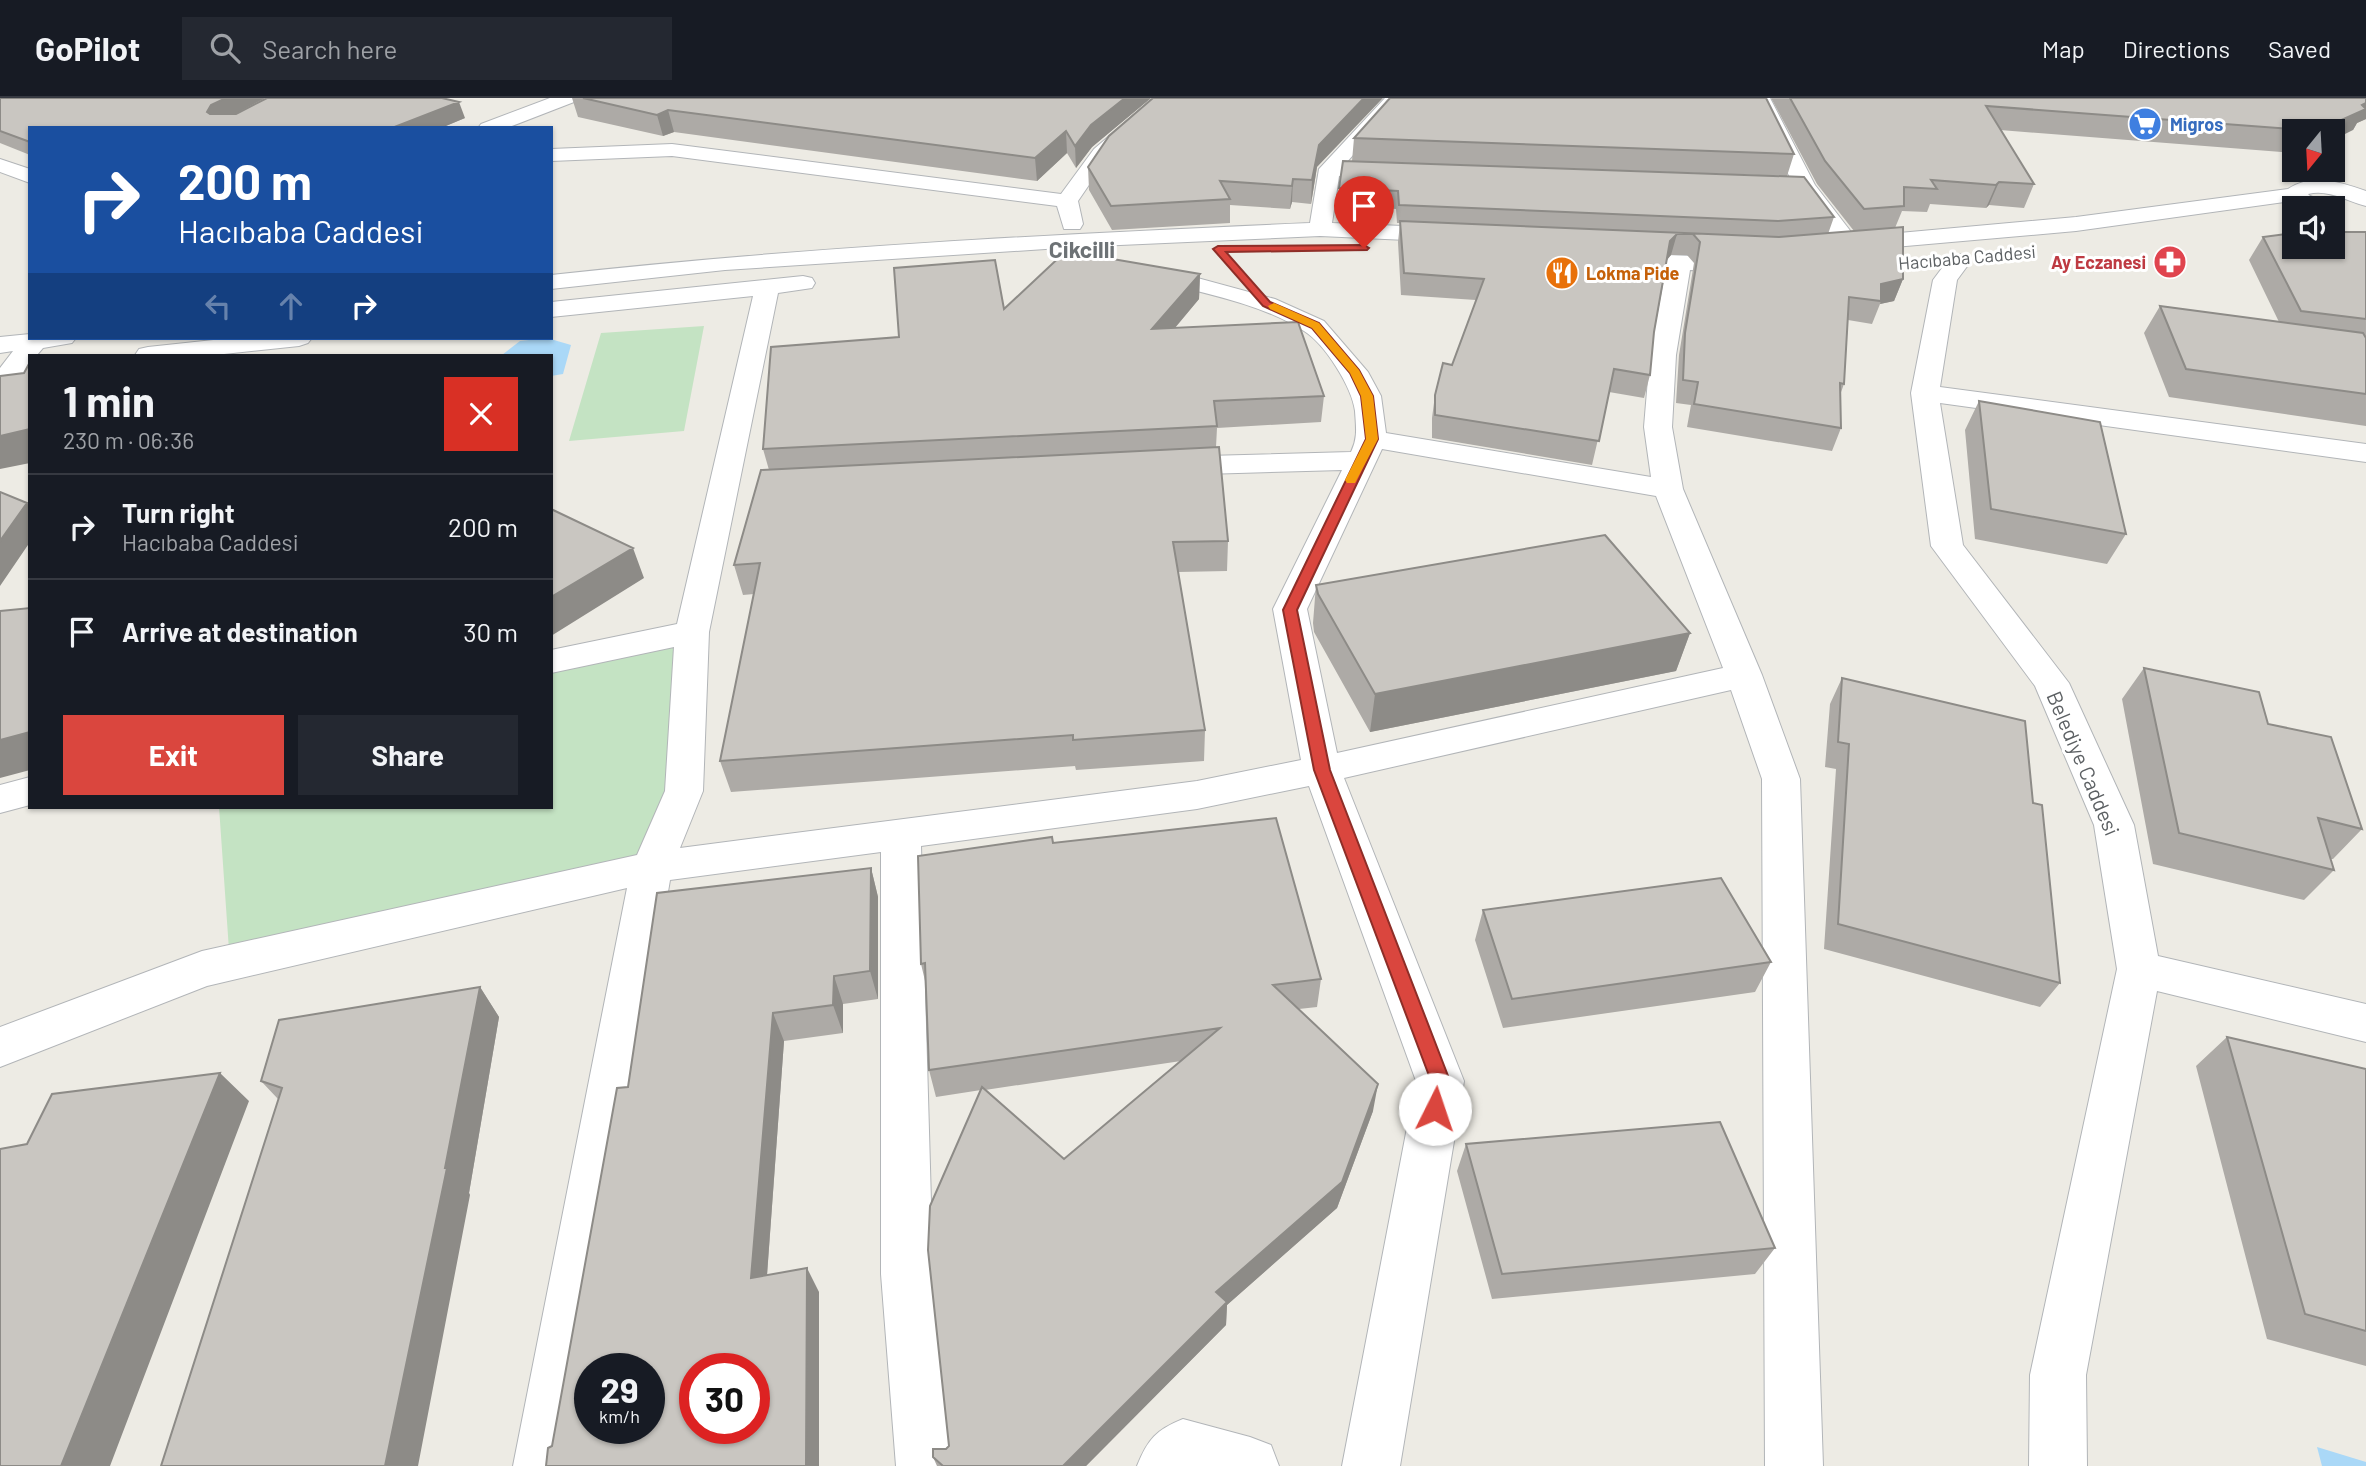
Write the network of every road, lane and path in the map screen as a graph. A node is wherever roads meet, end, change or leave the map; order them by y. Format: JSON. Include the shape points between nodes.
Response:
{"nodes":[{"id":1,"x":567,"y":98,"type":"edge"},
{"id":2,"x":1165,"y":98,"type":"edge"},
{"id":3,"x":1395,"y":98,"type":"edge"},
{"id":4,"x":1763,"y":101,"type":"edge"},
{"id":5,"x":1737,"y":103,"type":"edge"},
{"id":6,"x":493,"y":126,"type":"edge"},
{"id":7,"x":553,"y":155,"type":"edge"},
{"id":8,"x":0,"y":165,"type":"edge"},
{"id":9,"x":1329,"y":169,"type":"junction"},
{"id":10,"x":1411,"y":172,"type":"edge"},
{"id":11,"x":2358,"y":172,"type":"dead end"},
{"id":12,"x":28,"y":176,"type":"edge"},
{"id":13,"x":1778,"y":185,"type":"edge"},
{"id":14,"x":1805,"y":186,"type":"junction"},
{"id":15,"x":2337,"y":196,"type":"edge"},
{"id":16,"x":1067,"y":201,"type":"junction"},
{"id":17,"x":2282,"y":211,"type":"edge"},
{"id":18,"x":1320,"y":229,"type":"junction"},
{"id":19,"x":2199,"y":230,"type":"dead end"},
{"id":20,"x":1075,"y":240,"type":"junction"},
{"id":21,"x":1824,"y":246,"type":"edge"},
{"id":22,"x":2052,"y":249,"type":"dead end"},
{"id":23,"x":1848,"y":255,"type":"junction"},
{"id":24,"x":1958,"y":260,"type":"dead end"},
{"id":25,"x":1113,"y":262,"type":"junction"},
{"id":26,"x":1679,"y":263,"type":"junction"},
{"id":27,"x":1875,"y":264,"type":"edge"},
{"id":28,"x":850,"y":278,"type":"dead end"},
{"id":29,"x":822,"y":281,"type":"dead end"},
{"id":30,"x":553,"y":282,"type":"edge"},
{"id":31,"x":767,"y":286,"type":"junction"},
{"id":32,"x":553,"y":310,"type":"edge"},
{"id":33,"x":45,"y":340,"type":"edge"},
{"id":34,"x":281,"y":340,"type":"edge"},
{"id":35,"x":35,"y":341,"type":"junction"},
{"id":36,"x":0,"y":345,"type":"edge"},
{"id":37,"x":157,"y":354,"type":"edge"},
{"id":38,"x":10,"y":377,"type":"edge"},
{"id":39,"x":1925,"y":393,"type":"junction"},
{"id":40,"x":1366,"y":450,"type":"junction"},
{"id":41,"x":2366,"y":453,"type":"edge"},
{"id":42,"x":1145,"y":467,"type":"edge"},
{"id":43,"x":1668,"y":489,"type":"junction"},
{"id":44,"x":692,"y":632,"type":"junction"},
{"id":45,"x":553,"y":662,"type":"edge"},
{"id":46,"x":1744,"y":675,"type":"junction"},
{"id":47,"x":1322,"y":770,"type":"junction"},
{"id":48,"x":28,"y":792,"type":"edge"},
{"id":49,"x":0,"y":799,"type":"edge"},
{"id":50,"x":901,"y":834,"type":"junction"},
{"id":51,"x":652,"y":867,"type":"junction"},
{"id":52,"x":2139,"y":969,"type":"junction"},
{"id":53,"x":2366,"y":1023,"type":"edge"},
{"id":54,"x":0,"y":1047,"type":"edge"},
{"id":55,"x":542,"y":1466,"type":"edge"},
{"id":56,"x":925,"y":1466,"type":"edge"},
{"id":57,"x":1167,"y":1466,"type":"edge"},
{"id":58,"x":1250,"y":1466,"type":"edge"},
{"id":59,"x":1371,"y":1466,"type":"edge"},
{"id":60,"x":1794,"y":1466,"type":"edge"},
{"id":61,"x":2058,"y":1466,"type":"edge"}],
"edges":[{"from":1,"to":6,"type":"street"},
{"from":2,"to":16,"type":"street","via":[[1101,153]]},
{"from":3,"to":9,"type":"street"},
{"from":4,"to":5,"type":"street"},
{"from":4,"to":14,"type":"street"},
{"from":7,"to":16,"type":"street","via":[[672,150]]},
{"from":8,"to":12,"type":"street"},
{"from":9,"to":10,"type":"street"},
{"from":9,"to":18,"type":"street"},
{"from":11,"to":15,"type":"street"},
{"from":13,"to":14,"type":"street"},
{"from":14,"to":23,"type":"street"},
{"from":16,"to":20,"type":"street"},
{"from":17,"to":23,"type":"street","via":[[2076,224]]},
{"from":18,"to":20,"type":"street"},
{"from":18,"to":25,"type":"street","via":[[1465,244]]},
{"from":19,"to":22,"type":"street","name":"Hacıbaba Caddesi"},
{"from":20,"to":25,"type":"street"},
{"from":20,"to":30,"type":"street","via":[[725,263]]},
{"from":21,"to":23,"type":"street"},
{"from":23,"to":27,"type":"street","name":"Hacıbaba Caddesi"},
{"from":24,"to":39,"type":"street","name":"Belediye Caddesi","via":[[1945,280]]},
{"from":25,"to":28,"type":"street","via":[[1002,263]]},
{"from":25,"to":40,"type":"street","via":[[1254,290],[1315,326],[1355,372],[1367,396]]},
{"from":26,"to":26,"type":"street","via":[[1763,257],[1602,251]]},
{"from":26,"to":43,"type":"street","via":[[1663,355],[1658,427]]},
{"from":29,"to":31,"type":"street"},
{"from":31,"to":32,"type":"street"},
{"from":31,"to":44,"type":"street","via":[[736,490]]},
{"from":33,"to":35,"type":"street"},
{"from":34,"to":37,"type":"street"},
{"from":35,"to":36,"type":"street"},
{"from":35,"to":38,"type":"street"},
{"from":39,"to":41,"type":"street"},
{"from":39,"to":52,"type":"street","name":"Belediye Caddesi","via":[[1947,546],[2051,683],[2114,825]]},
{"from":40,"to":42,"type":"street"},
{"from":40,"to":43,"type":"street"},
{"from":40,"to":47,"type":"street","via":[[1290,610]]},
{"from":43,"to":46,"type":"street"},
{"from":44,"to":45,"type":"street"},
{"from":44,"to":51,"type":"street","via":[[684,790]]},
{"from":46,"to":47,"type":"street"},
{"from":46,"to":60,"type":"street","via":[[1781,779]]},
{"from":47,"to":50,"type":"street","via":[[1197,795]]},
{"from":47,"to":59,"type":"street","via":[[1440,1081]]},
{"from":48,"to":49,"type":"street"},
{"from":50,"to":51,"type":"street"},
{"from":50,"to":56,"type":"street","via":[[908,1274]]},
{"from":51,"to":54,"type":"street","via":[[202,969]]},
{"from":51,"to":55,"type":"street"},
{"from":52,"to":53,"type":"street"},
{"from":52,"to":61,"type":"street","name":"Belediye Caddesi","via":[[2058,1375]]},
{"from":57,"to":58,"type":"street","via":[[1183,1448]]}]}
